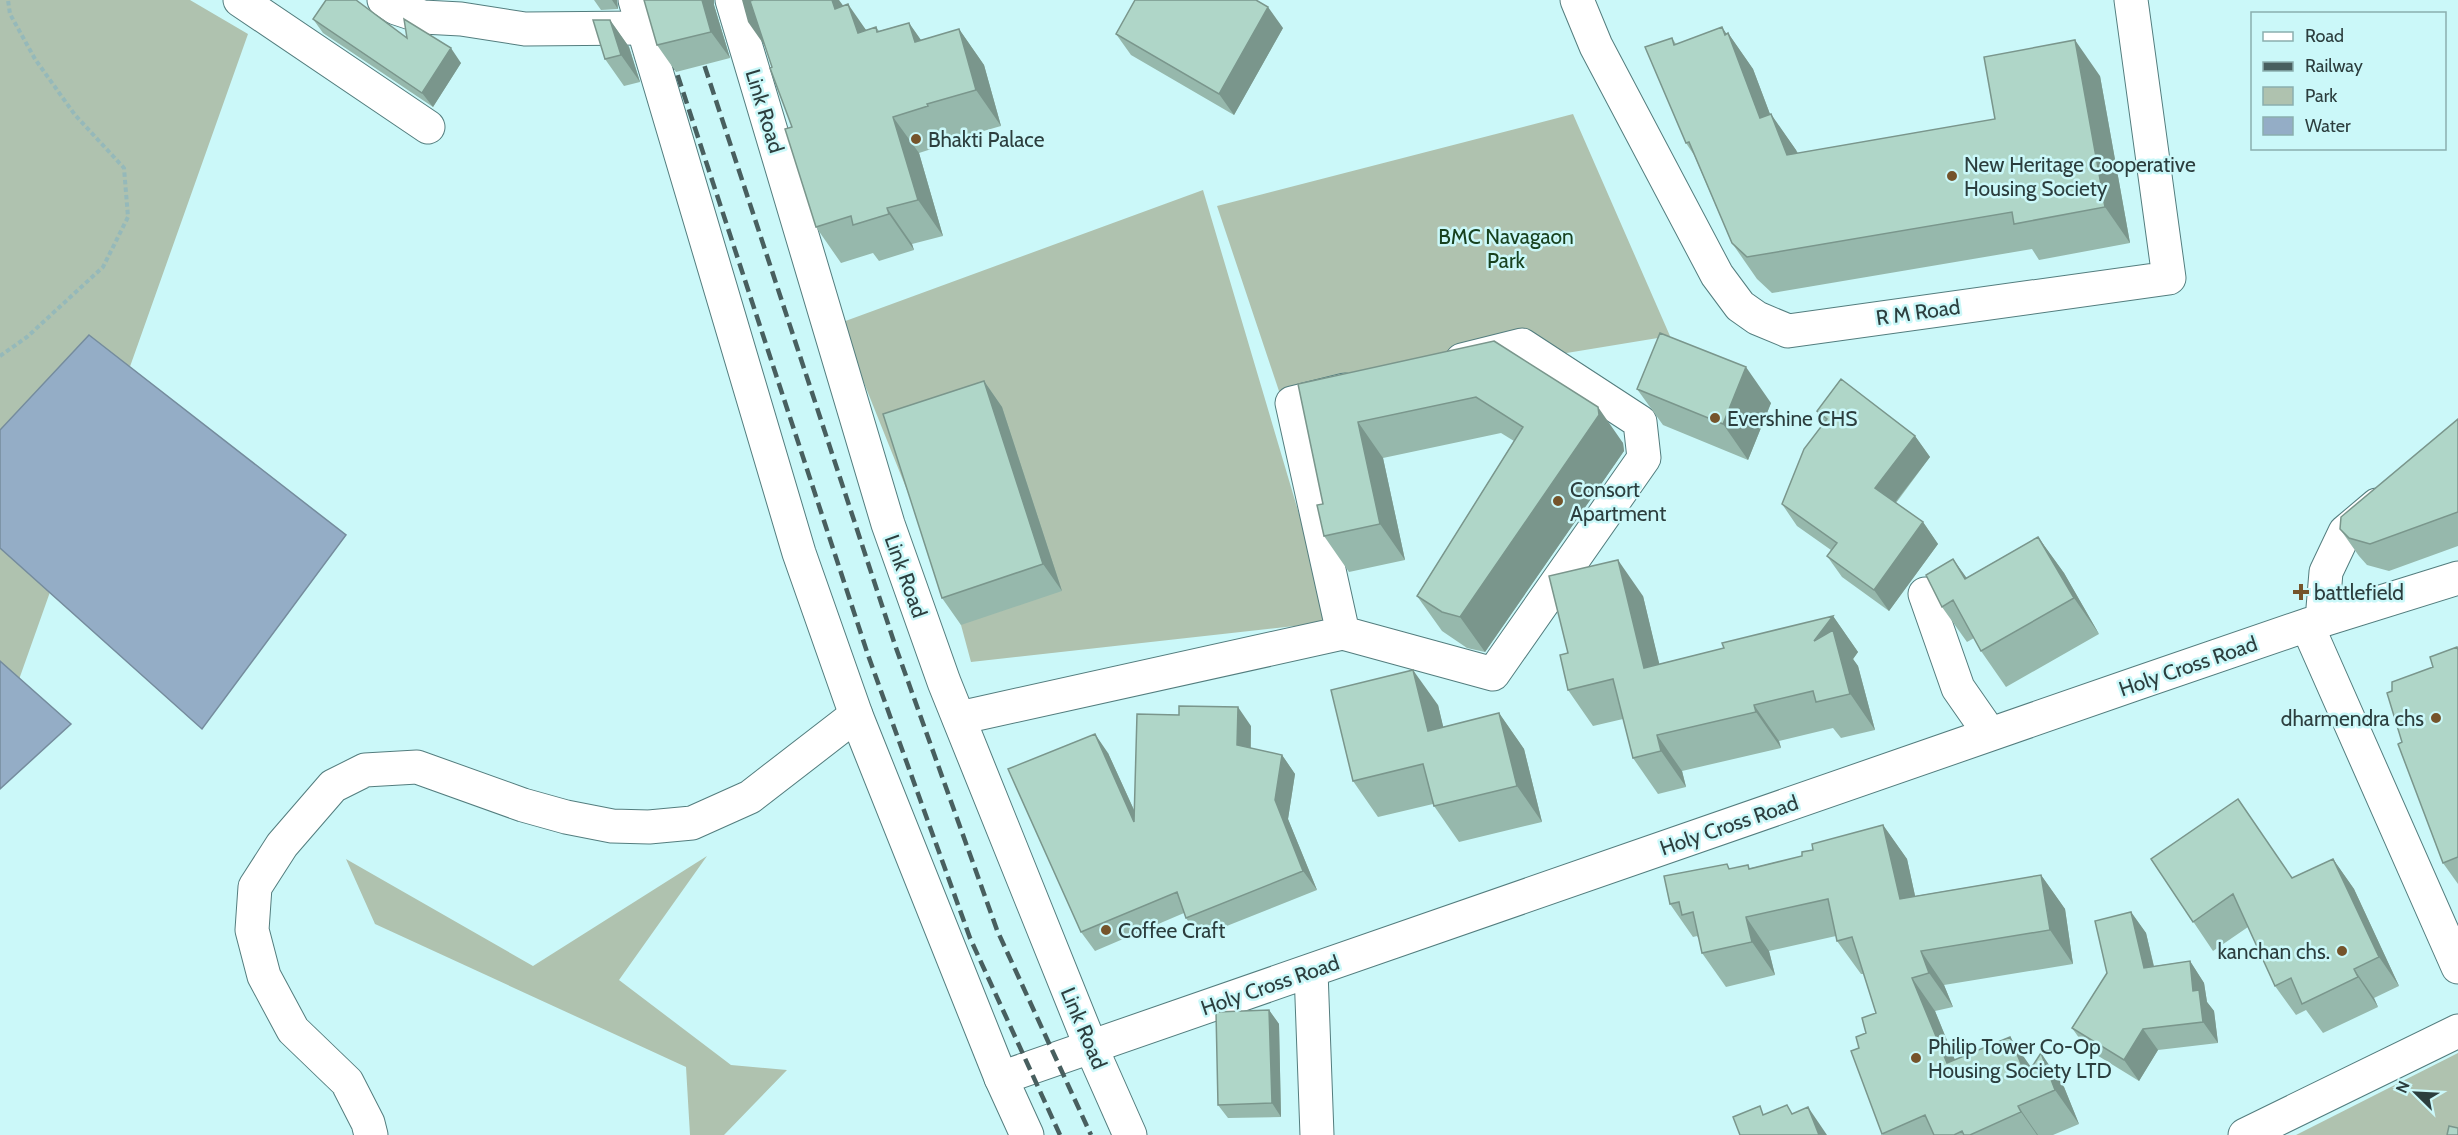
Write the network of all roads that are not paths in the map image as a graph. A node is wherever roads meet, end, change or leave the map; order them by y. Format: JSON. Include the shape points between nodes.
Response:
{"nodes":[{"id":1,"x":240,"y":0,"type":"edge"},
{"id":2,"x":384,"y":0,"type":"edge"},
{"id":3,"x":732,"y":0,"type":"edge"},
{"id":4,"x":1577,"y":0,"type":"edge"},
{"id":5,"x":2131,"y":0,"type":"edge"},
{"id":6,"x":639,"y":14,"type":"edge"},
{"id":7,"x":428,"y":127,"type":"dead end"},
{"id":8,"x":1430,"y":368,"type":"edge"},
{"id":9,"x":1373,"y":383,"type":"edge"},
{"id":10,"x":2397,"y":488,"type":"edge"},
{"id":11,"x":2458,"y":578,"type":"edge"},
{"id":12,"x":1925,"y":594,"type":"edge"},
{"id":13,"x":2314,"y":623,"type":"junction"},
{"id":14,"x":1343,"y":633,"type":"junction"},
{"id":15,"x":856,"y":715,"type":"junction"},
{"id":16,"x":958,"y":718,"type":"junction"},
{"id":17,"x":1990,"y":734,"type":"junction"},
{"id":18,"x":2458,"y":967,"type":"edge"},
{"id":19,"x":1311,"y":971,"type":"junction"},
{"id":20,"x":2458,"y":1031,"type":"edge"},
{"id":21,"x":1091,"y":1047,"type":"junction"},
{"id":22,"x":1001,"y":1078,"type":"junction"},
{"id":23,"x":371,"y":1135,"type":"edge"},
{"id":24,"x":1027,"y":1135,"type":"edge"},
{"id":25,"x":1130,"y":1135,"type":"edge"},
{"id":26,"x":1317,"y":1135,"type":"edge"},
{"id":27,"x":2246,"y":1135,"type":"edge"}],
"edges":[{"from":1,"to":7,"type":"street"},
{"from":2,"to":6,"type":"street","via":[[423,17],[525,29]]},
{"from":3,"to":16,"type":"street","name":"Link Road","via":[[888,524]]},
{"from":4,"to":5,"type":"street","name":"R M Road","via":[[1596,46],[1717,275],[1740,306],[1788,331],[2169,278]]},
{"from":6,"to":15,"type":"street","via":[[799,553]]},
{"from":8,"to":14,"type":"street","via":[[1522,345],[1640,422],[1644,458],[1493,674]]},
{"from":9,"to":14,"type":"street","via":[[1292,403]]},
{"from":10,"to":13,"type":"street","via":[[2345,532],[2326,572]]},
{"from":11,"to":13,"type":"street","name":"Holy Cross Road"},
{"from":12,"to":17,"type":"street","via":[[1958,688]]},
{"from":13,"to":17,"type":"street","name":"Holy Cross Road"},
{"from":13,"to":18,"type":"street"},
{"from":14,"to":16,"type":"street"},
{"from":15,"to":22,"type":"street"},
{"from":15,"to":23,"type":"street","via":[[750,797],[692,823],[612,826],[566,817],[417,767],[365,770],[333,786],[282,846],[255,886],[252,930],[264,976],[293,1030],[347,1082]]},
{"from":16,"to":21,"type":"street","name":"Link Road"},
{"from":17,"to":19,"type":"street","name":"Holy Cross Road"},
{"from":19,"to":21,"type":"street","name":"Holy Cross Road"},
{"from":19,"to":26,"type":"street"},
{"from":20,"to":27,"type":"street"},
{"from":21,"to":22,"type":"street","name":"Holy Cross Road"},
{"from":21,"to":25,"type":"street","name":"Link Road"},
{"from":22,"to":24,"type":"street"}]}
